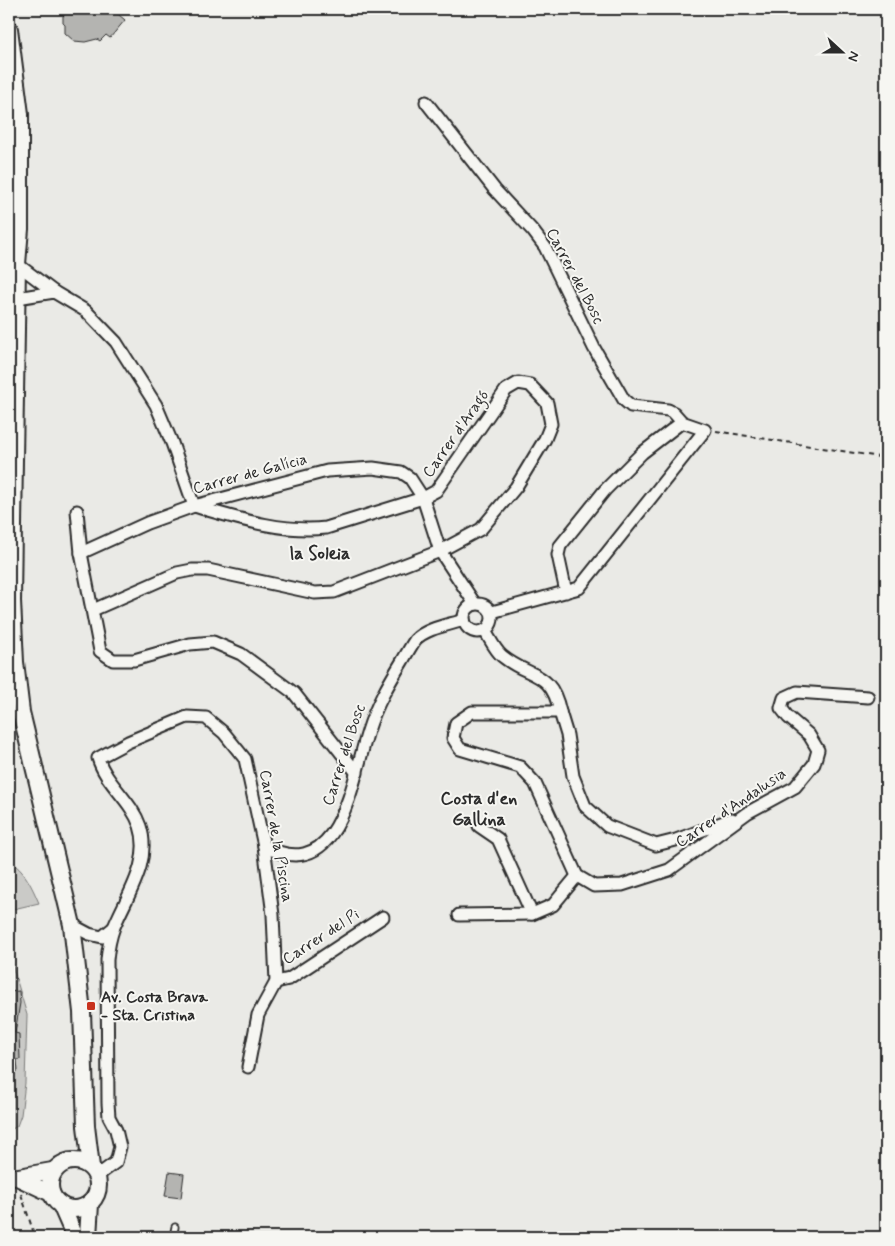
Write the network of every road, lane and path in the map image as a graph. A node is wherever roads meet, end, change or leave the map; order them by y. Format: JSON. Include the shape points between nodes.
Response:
{"nodes":[{"id":1,"x":9,"y":29,"type":"edge"},
{"id":2,"x":426,"y":102,"type":"dead end"},
{"id":3,"x":18,"y":264,"type":"junction"},
{"id":4,"x":54,"y":292,"type":"junction"},
{"id":5,"x":17,"y":298,"type":"junction"},
{"id":6,"x":682,"y":422,"type":"junction"},
{"id":7,"x":704,"y":430,"type":"junction"},
{"id":8,"x":886,"y":458,"type":"edge"},
{"id":9,"x":423,"y":498,"type":"junction"},
{"id":10,"x":194,"y":506,"type":"junction"},
{"id":11,"x":77,"y":511,"type":"dead end"},
{"id":12,"x":440,"y":551,"type":"junction"},
{"id":13,"x":81,"y":554,"type":"junction"},
{"id":14,"x":566,"y":592,"type":"junction"},
{"id":15,"x":475,"y":604,"type":"junction"},
{"id":16,"x":93,"y":610,"type":"junction"},
{"id":17,"x":492,"y":612,"type":"junction"},
{"id":18,"x":464,"y":620,"type":"junction"},
{"id":19,"x":484,"y":631,"type":"junction"},
{"id":20,"x":868,"y":697,"type":"dead end"},
{"id":21,"x":560,"y":712,"type":"junction"},
{"id":22,"x":357,"y":773,"type":"junction"},
{"id":23,"x":747,"y":813,"type":"junction"},
{"id":24,"x":479,"y":826,"type":"dead end"},
{"id":25,"x":264,"y":846,"type":"junction"},
{"id":26,"x":577,"y":876,"type":"junction"},
{"id":27,"x":532,"y":914,"type":"junction"},
{"id":28,"x":459,"y":915,"type":"dead end"},
{"id":29,"x":383,"y":916,"type":"dead end"},
{"id":30,"x":72,"y":925,"type":"junction"},
{"id":31,"x":113,"y":928,"type":"junction"},
{"id":32,"x":276,"y":982,"type":"junction"},
{"id":33,"x":248,"y":1067,"type":"dead end"},
{"id":34,"x":86,"y":1126,"type":"junction"},
{"id":35,"x":60,"y":1166,"type":"junction"},
{"id":36,"x":94,"y":1171,"type":"junction"},
{"id":37,"x":12,"y":1177,"type":"edge"},
{"id":38,"x":21,"y":1193,"type":"dead end"},
{"id":39,"x":57,"y":1200,"type":"junction"},
{"id":40,"x":90,"y":1204,"type":"junction"},
{"id":41,"x":175,"y":1227,"type":"dead end"},
{"id":42,"x":35,"y":1237,"type":"edge"},
{"id":43,"x":76,"y":1237,"type":"edge"},
{"id":44,"x":88,"y":1237,"type":"edge"},
{"id":45,"x":174,"y":1237,"type":"edge"}],
"edges":[{"from":1,"to":3,"type":"main road","via":[[20,114]]},
{"from":2,"to":6,"type":"street","name":"Carrer del Bosc","via":[[545,247],[594,348],[624,400],[631,406],[668,410]]},
{"from":3,"to":4,"type":"street"},
{"from":3,"to":5,"type":"main road"},
{"from":4,"to":5,"type":"street"},
{"from":4,"to":10,"type":"street","via":[[86,311],[116,342],[156,405]]},
{"from":5,"to":30,"type":"main road","via":[[12,601],[16,662],[21,712]]},
{"from":6,"to":7,"type":"street","name":"Carrer del Bosc"},
{"from":6,"to":14,"type":"street","via":[[642,453],[605,490],[560,546],[558,555]]},
{"from":7,"to":8,"type":"path"},
{"from":7,"to":14,"type":"street","via":[[579,588]]},
{"from":9,"to":10,"type":"street","name":"Carrer d'Aragó","via":[[310,530],[254,523]]},
{"from":9,"to":10,"type":"street","name":"Carrer de Galícia","via":[[410,478],[401,472],[373,468],[327,471]]},
{"from":9,"to":12,"type":"street","name":"Carrer de Galícia"},
{"from":9,"to":12,"type":"street","name":"Carrer d'Aragó","via":[[436,491],[506,390],[518,383],[530,385],[546,403],[551,424],[545,439],[516,487],[481,529]]},
{"from":10,"to":13,"type":"street","name":"Carrer de Galícia","via":[[147,523]]},
{"from":11,"to":13,"type":"street"},
{"from":12,"to":15,"type":"street","name":"Carrer de Galícia"},
{"from":12,"to":16,"type":"street","name":"Carrer d'Aragó","via":[[334,592],[315,593],[208,570],[192,570]]},
{"from":13,"to":16,"type":"street"},
{"from":14,"to":17,"type":"street"},
{"from":15,"to":17,"type":"street","via":[[485,605]]},
{"from":15,"to":18,"type":"street","via":[[466,610]]},
{"from":16,"to":22,"type":"street","via":[[100,651],[113,660],[134,660],[190,644],[213,642],[241,654],[294,693]]},
{"from":17,"to":19,"type":"street","via":[[492,623]]},
{"from":18,"to":19,"type":"street","via":[[472,630]]},
{"from":18,"to":22,"type":"street","name":"Carrer del Bosc","via":[[433,629],[416,639],[378,702]]},
{"from":19,"to":21,"type":"street","via":[[501,655],[543,677],[557,696]]},
{"from":20,"to":23,"type":"street","name":"Carrer d'Andalusia","via":[[797,692],[784,698],[781,708],[809,734],[818,750],[814,764],[795,788]]},
{"from":21,"to":23,"type":"street","via":[[573,776],[584,806],[607,826],[656,845]]},
{"from":21,"to":26,"type":"street","via":[[472,712],[456,723],[453,738],[460,749],[520,767],[535,783]]},
{"from":22,"to":25,"type":"street","name":"Carrer del Bosc","via":[[345,812],[334,831],[318,848],[302,855],[276,853]]},
{"from":23,"to":26,"type":"street","name":"Carrer d'Andalusia","via":[[669,870],[622,885],[594,886]]},
{"from":24,"to":27,"type":"street","via":[[498,838]]},
{"from":25,"to":31,"type":"street","name":"Carrer de la Piscina","via":[[246,759],[224,732],[206,718],[187,717],[98,758],[102,771],[125,799],[139,825],[144,844],[140,868]]},
{"from":25,"to":32,"type":"street","name":"Carrer de la Piscina","via":[[273,915]]},
{"from":26,"to":27,"type":"street","via":[[553,905]]},
{"from":27,"to":28,"type":"street"},
{"from":29,"to":32,"type":"street","name":"Carrer del Pi","via":[[289,978]]},
{"from":30,"to":31,"type":"street","via":[[89,934],[102,936]]},
{"from":30,"to":34,"type":"main road","via":[[82,1012]]},
{"from":31,"to":36,"type":"street","name":"Carrer de la Piscina","via":[[107,960],[108,1103],[109,1117],[120,1146],[116,1162]]},
{"from":32,"to":33,"type":"street","via":[[258,1015]]},
{"from":34,"to":35,"type":"main road","via":[[77,1147]]},
{"from":34,"to":36,"type":"main road"},
{"from":35,"to":36,"type":"main road","via":[[79,1160]]},
{"from":35,"to":37,"type":"street"},
{"from":35,"to":39,"type":"main road","via":[[50,1180]]},
{"from":36,"to":40,"type":"main road","via":[[99,1182],[98,1191]]},
{"from":37,"to":39,"type":"street"},
{"from":38,"to":42,"type":"path"},
{"from":39,"to":40,"type":"main road","via":[[68,1208],[77,1209]]},
{"from":39,"to":43,"type":"main road"},
{"from":40,"to":44,"type":"main road"},
{"from":41,"to":45,"type":"lane"}]}
